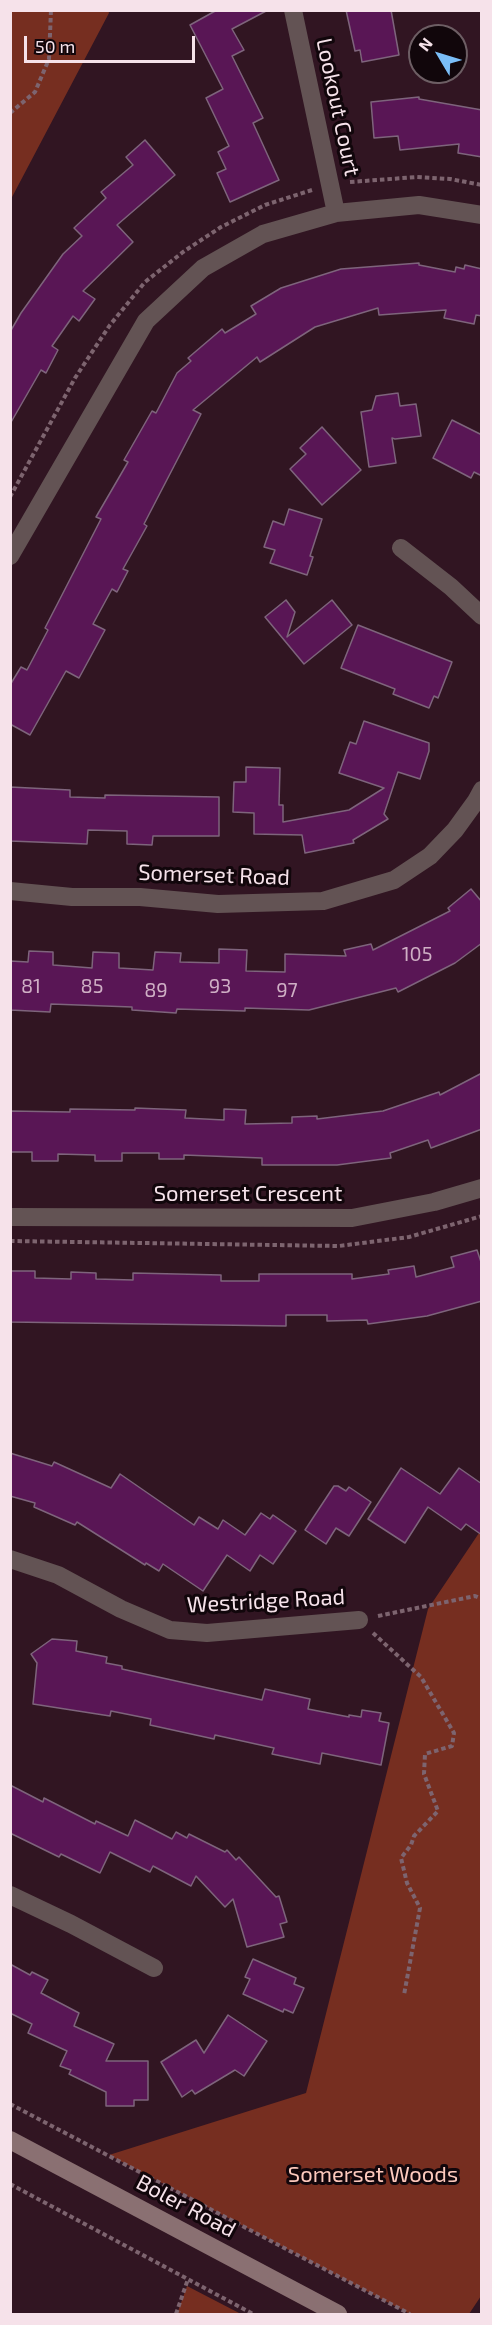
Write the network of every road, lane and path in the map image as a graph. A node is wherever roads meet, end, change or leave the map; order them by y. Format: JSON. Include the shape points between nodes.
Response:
{"nodes":[{"id":1,"x":51,"y":10,"type":"edge"},
{"id":2,"x":293,"y":10,"type":"edge"},
{"id":3,"x":10,"y":113,"type":"edge"},
{"id":4,"x":349,"y":182,"type":"dead end"},
{"id":5,"x":482,"y":185,"type":"edge"},
{"id":6,"x":336,"y":213,"type":"junction"},
{"id":7,"x":482,"y":215,"type":"edge"},
{"id":8,"x":400,"y":548,"type":"dead end"},
{"id":9,"x":10,"y":556,"type":"edge"},
{"id":10,"x":482,"y":616,"type":"edge"},
{"id":11,"x":482,"y":790,"type":"edge"},
{"id":12,"x":10,"y":891,"type":"edge"},
{"id":13,"x":482,"y":1188,"type":"edge"},
{"id":14,"x":482,"y":1216,"type":"edge"},
{"id":15,"x":10,"y":1217,"type":"edge"},
{"id":16,"x":10,"y":1241,"type":"edge"},
{"id":17,"x":10,"y":1559,"type":"edge"},
{"id":18,"x":482,"y":1599,"type":"edge"},
{"id":19,"x":359,"y":1620,"type":"junction"},
{"id":20,"x":10,"y":1895,"type":"edge"},
{"id":21,"x":154,"y":1968,"type":"dead end"},
{"id":22,"x":404,"y":1995,"type":"dead end"},
{"id":23,"x":10,"y":2104,"type":"edge"},
{"id":24,"x":10,"y":2140,"type":"edge"},
{"id":25,"x":10,"y":2184,"type":"edge"},
{"id":26,"x":188,"y":2280,"type":"junction"},
{"id":27,"x":176,"y":2314,"type":"edge"},
{"id":28,"x":253,"y":2314,"type":"edge"},
{"id":29,"x":338,"y":2314,"type":"edge"},
{"id":30,"x":410,"y":2314,"type":"edge"}],
"edges":[{"from":1,"to":3,"type":"path","via":[[49,59],[35,92]]},
{"from":2,"to":6,"type":"street","name":"Lookout Court"},
{"from":4,"to":5,"type":"path","via":[[417,177]]},
{"from":6,"to":7,"type":"street","via":[[419,204]]},
{"from":6,"to":9,"type":"street","via":[[263,234],[203,268],[146,321]]},
{"from":8,"to":10,"type":"street"},
{"from":11,"to":12,"type":"street","name":"Somerset Road","via":[[430,856],[394,880],[322,902],[218,904]]},
{"from":13,"to":15,"type":"street","name":"Somerset Crescent","via":[[352,1218]]},
{"from":14,"to":16,"type":"path","via":[[409,1237],[339,1246]]},
{"from":17,"to":19,"type":"street","name":"Westridge Road","via":[[58,1575],[120,1609],[170,1630],[207,1633]]},
{"from":18,"to":19,"type":"path","via":[[475,1596]]},
{"from":19,"to":22,"type":"path","via":[[422,1677],[454,1733],[452,1746],[425,1754],[424,1774],[438,1811],[414,1836],[401,1858],[420,1908]]},
{"from":20,"to":21,"type":"street"},
{"from":23,"to":30,"type":"path"},
{"from":24,"to":29,"type":"street","name":"Boler Road"},
{"from":25,"to":26,"type":"path"},
{"from":26,"to":27,"type":"path"},
{"from":26,"to":28,"type":"path"}]}
